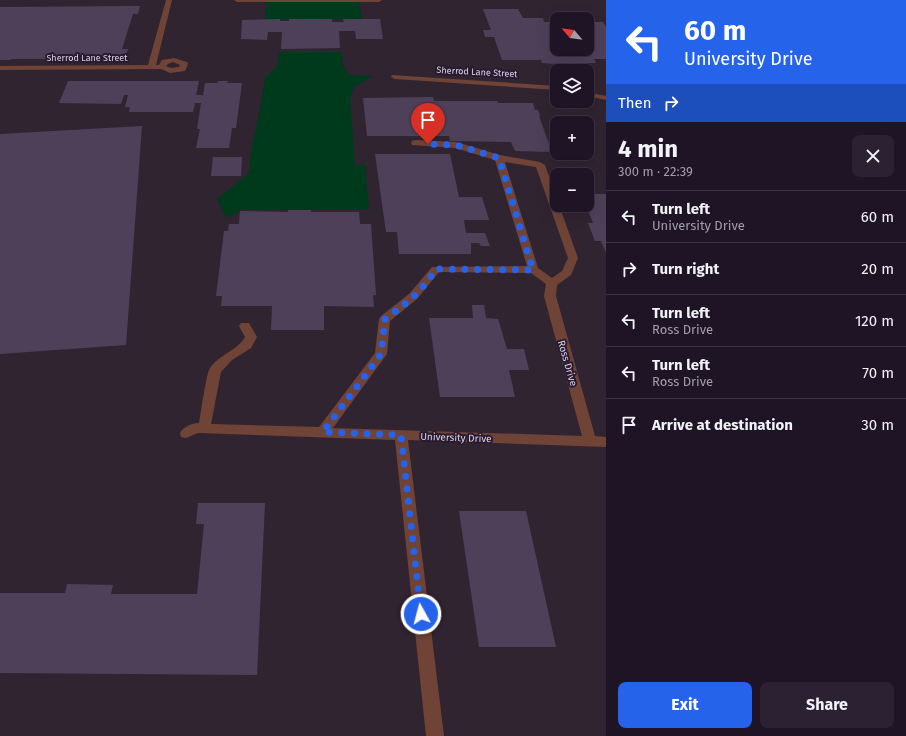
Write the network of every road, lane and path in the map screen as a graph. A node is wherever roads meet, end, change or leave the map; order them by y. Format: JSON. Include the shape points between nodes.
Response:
{"nodes":[{"id":1,"x":169,"y":0,"type":"edge"},
{"id":2,"x":237,"y":0,"type":"edge"},
{"id":3,"x":379,"y":0,"type":"edge"},
{"id":4,"x":162,"y":67,"type":"junction"},
{"id":5,"x":0,"y":68,"type":"edge"},
{"id":6,"x":152,"y":68,"type":"junction"},
{"id":7,"x":395,"y":77,"type":"dead end"},
{"id":8,"x":550,"y":88,"type":"edge"},
{"id":9,"x":594,"y":95,"type":"edge"},
{"id":10,"x":606,"y":98,"type":"edge"},
{"id":11,"x":415,"y":143,"type":"dead end"},
{"id":12,"x":499,"y":158,"type":"junction"},
{"id":13,"x":533,"y":270,"type":"junction"},
{"id":14,"x":552,"y":283,"type":"junction"},
{"id":15,"x":245,"y":326,"type":"dead end"},
{"id":16,"x":204,"y":429,"type":"junction"},
{"id":17,"x":323,"y":432,"type":"junction"},
{"id":18,"x":186,"y":433,"type":"dead end"},
{"id":19,"x":401,"y":435,"type":"junction"},
{"id":20,"x":590,"y":442,"type":"junction"},
{"id":21,"x":606,"y":442,"type":"edge"},
{"id":22,"x":435,"y":736,"type":"edge"}],
"edges":[{"from":1,"to":6,"type":"street"},
{"from":2,"to":3,"type":"street"},
{"from":4,"to":4,"type":"street","name":"Sherrod Lane Street","via":[[173,71],[182,68],[184,64],[174,60],[165,62]]},
{"from":4,"to":6,"type":"street","name":"Sherrod Lane Street"},
{"from":5,"to":6,"type":"street","name":"Sherrod Lane Street"},
{"from":7,"to":8,"type":"street","name":"Sherrod Lane Street"},
{"from":9,"to":10,"type":"street"},
{"from":11,"to":12,"type":"street","via":[[456,145]]},
{"from":12,"to":13,"type":"street"},
{"from":12,"to":14,"type":"street","via":[[540,165],[573,258],[567,272]]},
{"from":13,"to":14,"type":"street"},
{"from":13,"to":17,"type":"street","via":[[436,269],[426,285],[412,299],[385,319],[381,354]]},
{"from":14,"to":20,"type":"street","name":"Ross Drive","via":[[550,296]]},
{"from":15,"to":16,"type":"street","via":[[251,336],[247,345],[228,357],[215,370]]},
{"from":16,"to":17,"type":"street","name":"University Drive"},
{"from":16,"to":18,"type":"street","name":"University Drive","via":[[196,428]]},
{"from":17,"to":19,"type":"street","name":"University Drive"},
{"from":19,"to":20,"type":"street","name":"University Drive"},
{"from":19,"to":22,"type":"street"},
{"from":20,"to":21,"type":"street","name":"University Drive"}]}
